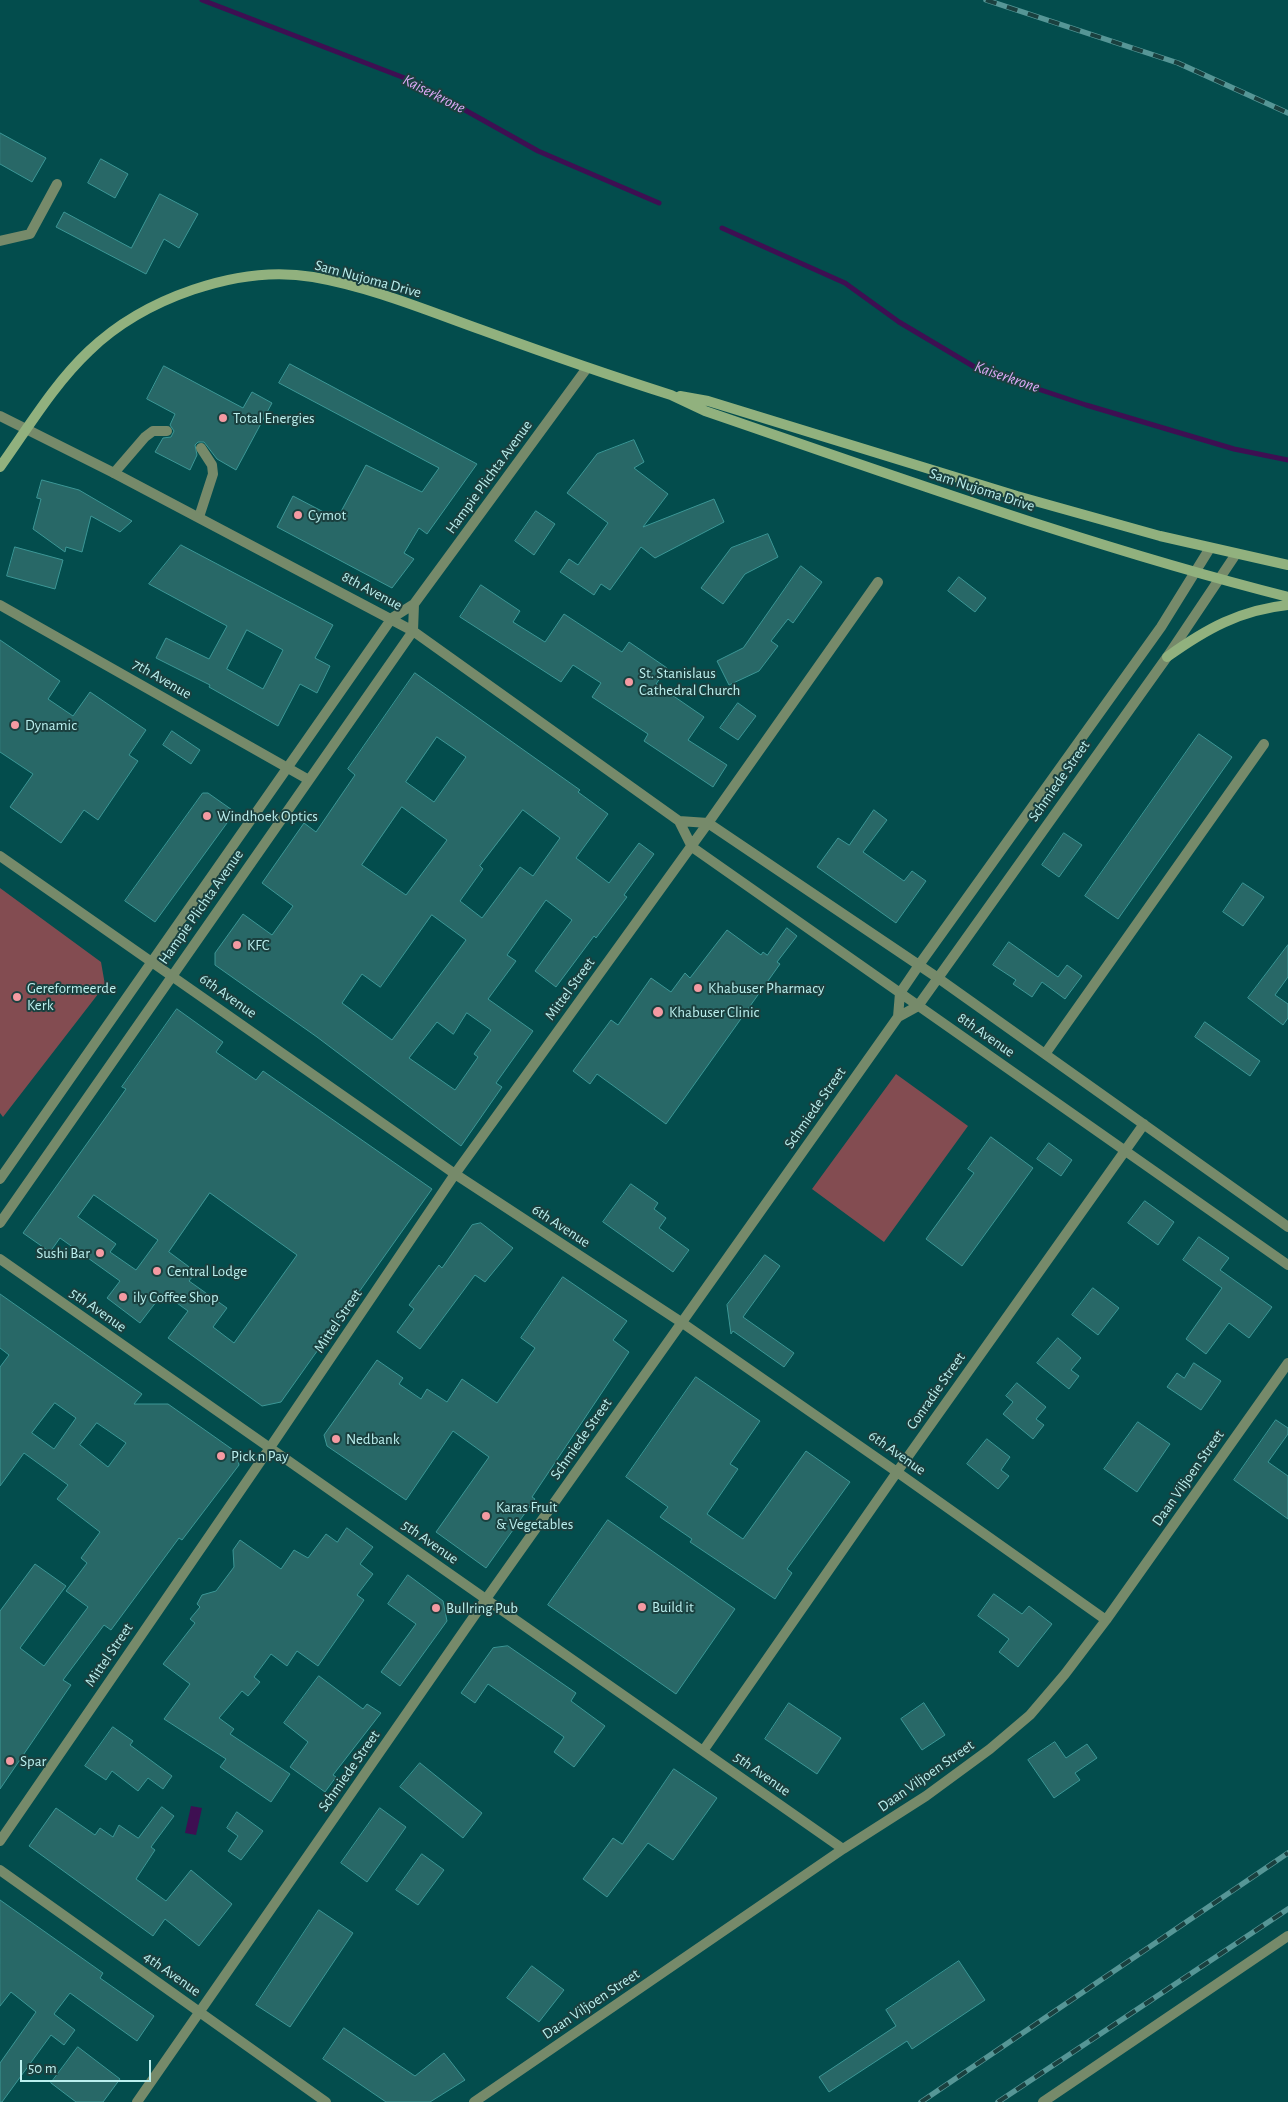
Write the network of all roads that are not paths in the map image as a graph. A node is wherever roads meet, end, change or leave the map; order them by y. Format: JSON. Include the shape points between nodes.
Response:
{"nodes":[{"id":1,"x":58,"y":184,"type":"dead end"},
{"id":2,"x":0,"y":241,"type":"edge"},
{"id":3,"x":587,"y":368,"type":"junction"},
{"id":4,"x":671,"y":395,"type":"junction"},
{"id":5,"x":0,"y":416,"type":"edge"},
{"id":6,"x":26,"y":430,"type":"junction"},
{"id":7,"x":167,"y":431,"type":"dead end"},
{"id":8,"x":201,"y":448,"type":"dead end"},
{"id":9,"x":0,"y":467,"type":"edge"},
{"id":10,"x":114,"y":473,"type":"junction"},
{"id":11,"x":199,"y":517,"type":"junction"},
{"id":12,"x":1210,"y":548,"type":"junction"},
{"id":13,"x":1236,"y":554,"type":"junction"},
{"id":14,"x":1288,"y":565,"type":"edge"},
{"id":15,"x":1196,"y":573,"type":"junction"},
{"id":16,"x":1220,"y":580,"type":"junction"},
{"id":17,"x":878,"y":582,"type":"dead end"},
{"id":18,"x":1288,"y":597,"type":"edge"},
{"id":19,"x":414,"y":604,"type":"junction"},
{"id":20,"x":0,"y":605,"type":"edge"},
{"id":21,"x":1288,"y":605,"type":"edge"},
{"id":22,"x":392,"y":618,"type":"junction"},
{"id":23,"x":413,"y":631,"type":"junction"},
{"id":24,"x":1167,"y":657,"type":"junction"},
{"id":25,"x":1264,"y":744,"type":"dead end"},
{"id":26,"x":288,"y":768,"type":"junction"},
{"id":27,"x":309,"y":780,"type":"junction"},
{"id":28,"x":679,"y":821,"type":"junction"},
{"id":29,"x":708,"y":823,"type":"junction"},
{"id":30,"x":692,"y":847,"type":"junction"},
{"id":31,"x":0,"y":856,"type":"edge"},
{"id":32,"x":151,"y":961,"type":"junction"},
{"id":33,"x":919,"y":966,"type":"junction"},
{"id":34,"x":172,"y":975,"type":"junction"},
{"id":35,"x":938,"y":978,"type":"junction"},
{"id":36,"x":900,"y":993,"type":"junction"},
{"id":37,"x":918,"y":1006,"type":"junction"},
{"id":38,"x":898,"y":1017,"type":"junction"},
{"id":39,"x":1045,"y":1054,"type":"junction"},
{"id":40,"x":1144,"y":1124,"type":"junction"},
{"id":41,"x":1126,"y":1151,"type":"junction"},
{"id":42,"x":454,"y":1174,"type":"junction"},
{"id":43,"x":0,"y":1179,"type":"edge"},
{"id":44,"x":0,"y":1223,"type":"edge"},
{"id":45,"x":1288,"y":1227,"type":"edge"},
{"id":46,"x":0,"y":1259,"type":"edge"},
{"id":47,"x":1288,"y":1265,"type":"edge"},
{"id":48,"x":681,"y":1322,"type":"junction"},
{"id":49,"x":1288,"y":1363,"type":"edge"},
{"id":50,"x":269,"y":1449,"type":"junction"},
{"id":51,"x":897,"y":1472,"type":"junction"},
{"id":52,"x":486,"y":1599,"type":"junction"},
{"id":53,"x":1106,"y":1620,"type":"junction"},
{"id":54,"x":704,"y":1751,"type":"junction"},
{"id":55,"x":0,"y":1841,"type":"edge"},
{"id":56,"x":843,"y":1849,"type":"junction"},
{"id":57,"x":0,"y":1870,"type":"edge"},
{"id":58,"x":1288,"y":1936,"type":"edge"},
{"id":59,"x":199,"y":2012,"type":"junction"},
{"id":60,"x":137,"y":2102,"type":"edge"},
{"id":61,"x":326,"y":2102,"type":"edge"},
{"id":62,"x":474,"y":2102,"type":"edge"},
{"id":63,"x":1043,"y":2102,"type":"edge"}],
"edges":[{"from":1,"to":2,"type":"street","via":[[30,234]]},
{"from":3,"to":4,"type":"main road","name":"Sam Nujoma Drive"},
{"from":3,"to":6,"type":"main road","name":"Sam Nujoma Drive","via":[[385,296],[311,277],[224,280],[177,295],[116,329],[89,350],[65,376]]},
{"from":3,"to":19,"type":"street","name":"Hampie Plichta Avenue"},
{"from":4,"to":12,"type":"main road","name":"Sam Nujoma Drive","via":[[708,401],[1017,496]]},
{"from":4,"to":15,"type":"main road","name":"Sam Nujoma Drive","via":[[705,411],[920,485]]},
{"from":5,"to":6,"type":"street","name":"8th Avenue"},
{"from":6,"to":9,"type":"main road","name":"Sam Nujoma Drive"},
{"from":6,"to":10,"type":"street","name":"8th Avenue"},
{"from":7,"to":10,"type":"street","via":[[153,431],[145,436]]},
{"from":8,"to":11,"type":"street","via":[[212,465],[213,474]]},
{"from":10,"to":11,"type":"street","name":"8th Avenue"},
{"from":11,"to":22,"type":"street","name":"8th Avenue"},
{"from":12,"to":13,"type":"main road","name":"Sam Nujoma Drive"},
{"from":12,"to":15,"type":"street","name":"Schmiede Street"},
{"from":13,"to":14,"type":"main road","name":"Sam Nujoma Drive"},
{"from":13,"to":16,"type":"street","name":"Schmiede Street"},
{"from":15,"to":16,"type":"main road","name":"Sam Nujoma Drive"},
{"from":15,"to":33,"type":"street","name":"Schmiede Street","via":[[1096,720]]},
{"from":16,"to":18,"type":"main road","name":"Sam Nujoma Drive"},
{"from":16,"to":24,"type":"street","name":"Schmiede Street"},
{"from":17,"to":29,"type":"street","name":"Mittel Street"},
{"from":19,"to":22,"type":"street","name":"Hampie Plichta Avenue"},
{"from":19,"to":23,"type":"street"},
{"from":20,"to":26,"type":"street","name":"7th Avenue"},
{"from":21,"to":24,"type":"main road","via":[[1239,614],[1200,632]]},
{"from":22,"to":23,"type":"street","name":"8th Avenue"},
{"from":22,"to":26,"type":"street","name":"Hampie Plichta Avenue"},
{"from":23,"to":27,"type":"street","name":"Hampie Plichta Avenue"},
{"from":23,"to":28,"type":"street","name":"8th Avenue"},
{"from":24,"to":35,"type":"street","name":"Schmiede Street"},
{"from":25,"to":39,"type":"street"},
{"from":26,"to":27,"type":"street","name":"7th Avenue"},
{"from":26,"to":32,"type":"street","name":"Hampie Plichta Avenue"},
{"from":27,"to":34,"type":"street","name":"Hampie Plichta Avenue"},
{"from":28,"to":29,"type":"street"},
{"from":28,"to":30,"type":"street","name":"8th Avenue"},
{"from":29,"to":30,"type":"street","name":"Mittel Street"},
{"from":29,"to":33,"type":"street","name":"8th Avenue"},
{"from":30,"to":36,"type":"street","name":"8th Avenue"},
{"from":30,"to":42,"type":"street","name":"Mittel Street"},
{"from":31,"to":32,"type":"street","name":"6th Avenue"},
{"from":32,"to":34,"type":"street","name":"6th Avenue"},
{"from":32,"to":43,"type":"street","name":"Hampie Plichta Avenue"},
{"from":33,"to":35,"type":"street","name":"8th Avenue"},
{"from":33,"to":36,"type":"street","name":"Schmiede Street"},
{"from":34,"to":42,"type":"street","name":"6th Avenue"},
{"from":34,"to":44,"type":"street","name":"Hampie Plichta Avenue"},
{"from":35,"to":37,"type":"street","name":"Schmiede Street"},
{"from":35,"to":39,"type":"street","name":"8th Avenue"},
{"from":36,"to":37,"type":"street","name":"8th Avenue"},
{"from":36,"to":38,"type":"street"},
{"from":37,"to":38,"type":"street","name":"Schmiede Street"},
{"from":37,"to":41,"type":"street","name":"8th Avenue"},
{"from":38,"to":48,"type":"street","name":"Schmiede Street"},
{"from":39,"to":40,"type":"street","name":"8th Avenue"},
{"from":40,"to":41,"type":"street","name":"Conradie Street"},
{"from":40,"to":45,"type":"street","name":"8th Avenue"},
{"from":41,"to":47,"type":"street","name":"8th Avenue"},
{"from":41,"to":51,"type":"street","name":"Conradie Street"},
{"from":42,"to":48,"type":"street","name":"6th Avenue"},
{"from":42,"to":50,"type":"street","name":"Mittel Street"},
{"from":46,"to":50,"type":"street","name":"5th Avenue"},
{"from":48,"to":51,"type":"street","name":"6th Avenue"},
{"from":48,"to":52,"type":"street","name":"Schmiede Street"},
{"from":49,"to":53,"type":"street","name":"Daan Viljoen Street"},
{"from":50,"to":52,"type":"street","name":"5th Avenue"},
{"from":50,"to":55,"type":"street","name":"Mittel Street"},
{"from":51,"to":53,"type":"street","name":"6th Avenue"},
{"from":51,"to":54,"type":"street","name":"Conradie Street"},
{"from":52,"to":54,"type":"street","name":"5th Avenue"},
{"from":52,"to":59,"type":"street","name":"Schmiede Street"},
{"from":53,"to":56,"type":"street","name":"Daan Viljoen Street","via":[[1030,1715],[926,1796]]},
{"from":54,"to":56,"type":"street","name":"5th Avenue"},
{"from":56,"to":62,"type":"street","name":"Daan Viljoen Street"},
{"from":57,"to":59,"type":"street","name":"4th Avenue"},
{"from":58,"to":63,"type":"street"},
{"from":59,"to":60,"type":"street","name":"Schmiede Street"},
{"from":59,"to":61,"type":"street","name":"4th Avenue"}]}
